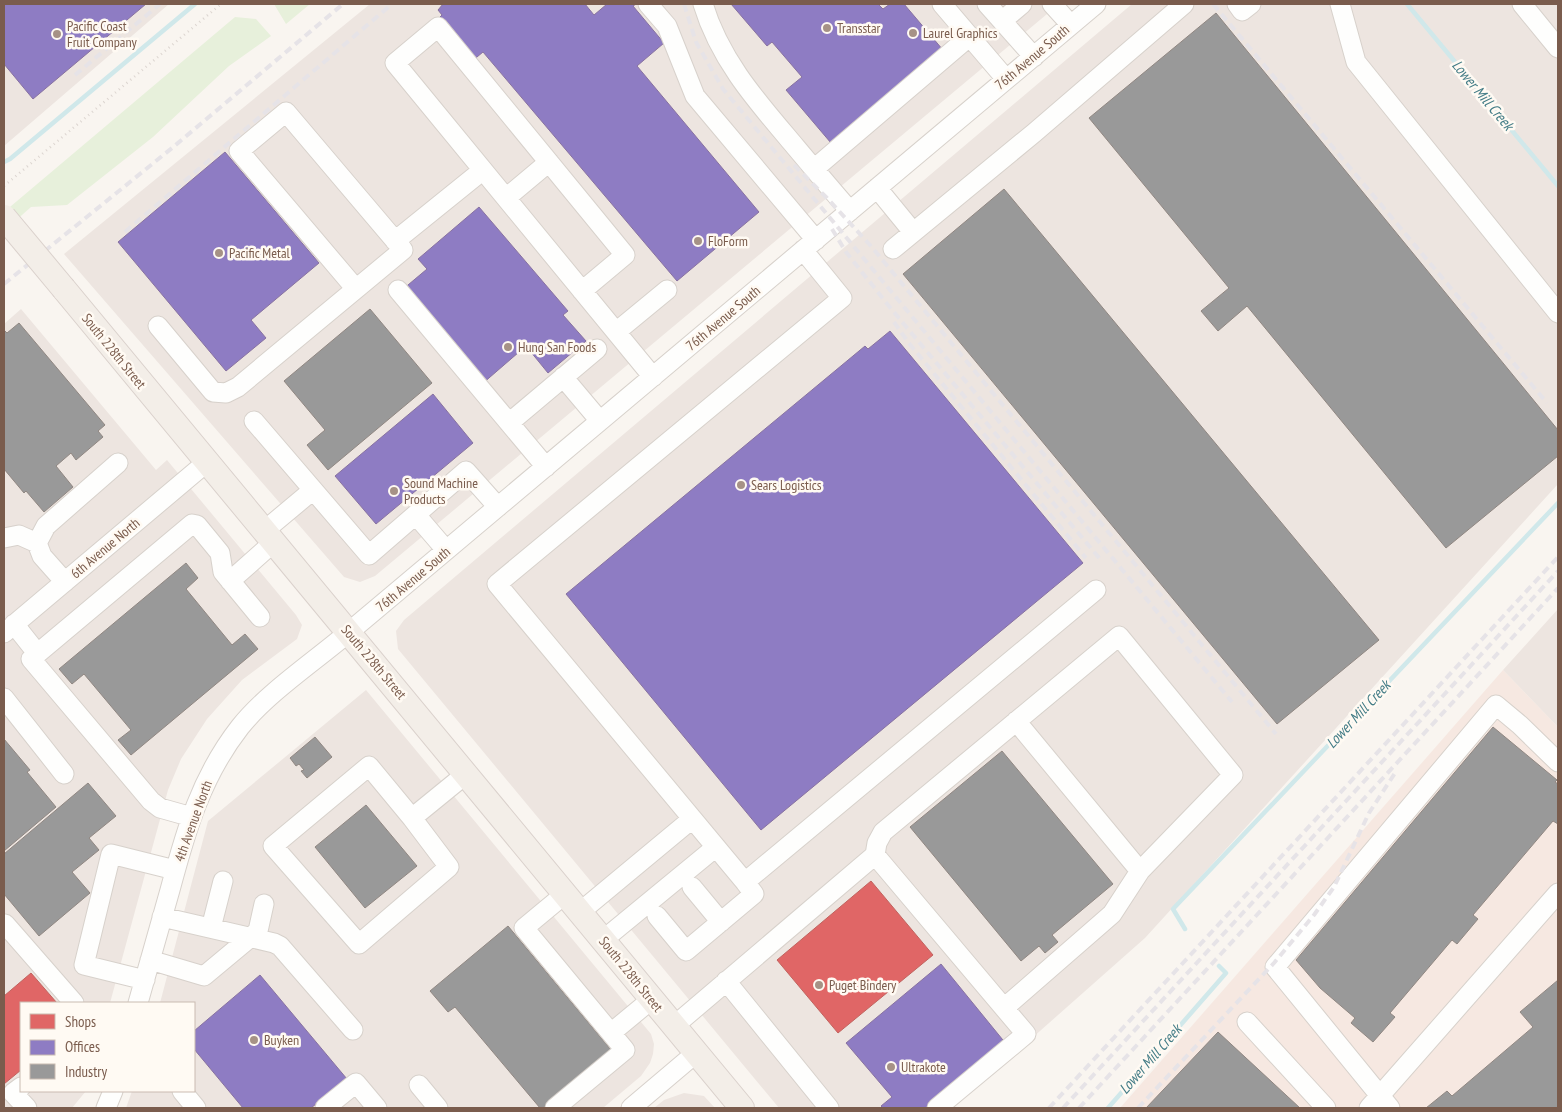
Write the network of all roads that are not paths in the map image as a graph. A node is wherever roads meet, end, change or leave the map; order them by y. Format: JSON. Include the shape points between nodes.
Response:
{"nodes":[{"id":1,"x":648,"y":4,"type":"edge"},
{"id":2,"x":703,"y":4,"type":"edge"},
{"id":3,"x":942,"y":4,"type":"edge"},
{"id":4,"x":988,"y":4,"type":"edge"},
{"id":5,"x":1022,"y":4,"type":"edge"},
{"id":6,"x":1052,"y":4,"type":"edge"},
{"id":7,"x":1096,"y":4,"type":"edge"},
{"id":8,"x":1184,"y":4,"type":"edge"},
{"id":9,"x":1237,"y":4,"type":"edge"},
{"id":10,"x":1251,"y":4,"type":"edge"},
{"id":11,"x":1340,"y":4,"type":"edge"},
{"id":12,"x":1522,"y":4,"type":"edge"},
{"id":13,"x":1002,"y":21,"type":"junction"},
{"id":14,"x":1071,"y":25,"type":"junction"},
{"id":15,"x":970,"y":36,"type":"junction"},
{"id":16,"x":1558,"y":48,"type":"edge"},
{"id":17,"x":1034,"y":56,"type":"junction"},
{"id":18,"x":1006,"y":79,"type":"junction"},
{"id":19,"x":549,"y":162,"type":"junction"},
{"id":20,"x":814,"y":169,"type":"junction"},
{"id":21,"x":483,"y":170,"type":"junction"},
{"id":22,"x":877,"y":188,"type":"junction"},
{"id":23,"x":506,"y":198,"type":"junction"},
{"id":24,"x":850,"y":211,"type":"junction"},
{"id":25,"x":4,"y":217,"type":"edge"},
{"id":26,"x":913,"y":232,"type":"junction"},
{"id":27,"x":395,"y":241,"type":"junction"},
{"id":28,"x":810,"y":245,"type":"junction"},
{"id":29,"x":893,"y":249,"type":"dead end"},
{"id":30,"x":356,"y":290,"type":"junction"},
{"id":31,"x":398,"y":290,"type":"dead end"},
{"id":32,"x":667,"y":290,"type":"dead end"},
{"id":33,"x":582,"y":291,"type":"junction"},
{"id":34,"x":1558,"y":313,"type":"edge"},
{"id":35,"x":158,"y":326,"type":"dead end"},
{"id":36,"x":616,"y":332,"type":"junction"},
{"id":37,"x":597,"y":349,"type":"dead end"},
{"id":38,"x":563,"y":377,"type":"junction"},
{"id":39,"x":652,"y":377,"type":"junction"},
{"id":40,"x":254,"y":421,"type":"dead end"},
{"id":41,"x":600,"y":421,"type":"junction"},
{"id":42,"x":509,"y":423,"type":"junction"},
{"id":43,"x":207,"y":462,"type":"junction"},
{"id":44,"x":118,"y":463,"type":"dead end"},
{"id":45,"x":546,"y":467,"type":"junction"},
{"id":46,"x":313,"y":490,"type":"junction"},
{"id":47,"x":498,"y":507,"type":"junction"},
{"id":48,"x":416,"y":515,"type":"junction"},
{"id":49,"x":269,"y":536,"type":"junction"},
{"id":50,"x":4,"y":538,"type":"edge"},
{"id":51,"x":36,"y":543,"type":"junction"},
{"id":52,"x":446,"y":550,"type":"junction"},
{"id":53,"x":230,"y":581,"type":"junction"},
{"id":54,"x":65,"y":582,"type":"junction"},
{"id":55,"x":1096,"y":590,"type":"dead end"},
{"id":56,"x":260,"y":617,"type":"dead end"},
{"id":57,"x":9,"y":629,"type":"edge"},
{"id":58,"x":349,"y":632,"type":"junction"},
{"id":59,"x":38,"y":652,"type":"junction"},
{"id":60,"x":4,"y":698,"type":"edge"},
{"id":61,"x":1016,"y":721,"type":"junction"},
{"id":62,"x":1558,"y":762,"type":"edge"},
{"id":63,"x":64,"y":774,"type":"dead end"},
{"id":64,"x":466,"y":774,"type":"junction"},
{"id":65,"x":192,"y":817,"type":"junction"},
{"id":66,"x":412,"y":818,"type":"junction"},
{"id":67,"x":692,"y":818,"type":"junction"},
{"id":68,"x":716,"y":847,"type":"junction"},
{"id":69,"x":876,"y":855,"type":"junction"},
{"id":70,"x":175,"y":870,"type":"junction"},
{"id":71,"x":1140,"y":871,"type":"junction"},
{"id":72,"x":223,"y":881,"type":"dead end"},
{"id":73,"x":745,"y":882,"type":"junction"},
{"id":74,"x":692,"y":887,"type":"dead end"},
{"id":75,"x":1558,"y":893,"type":"edge"},
{"id":76,"x":572,"y":903,"type":"junction"},
{"id":77,"x":264,"y":904,"type":"dead end"},
{"id":78,"x":162,"y":916,"type":"junction"},
{"id":79,"x":657,"y":916,"type":"dead end"},
{"id":80,"x":721,"y":922,"type":"junction"},
{"id":81,"x":5,"y":924,"type":"dead end"},
{"id":82,"x":211,"y":928,"type":"junction"},
{"id":83,"x":250,"y":938,"type":"junction"},
{"id":84,"x":603,"y":940,"type":"junction"},
{"id":85,"x":150,"y":960,"type":"junction"},
{"id":86,"x":145,"y":980,"type":"junction"},
{"id":87,"x":726,"y":982,"type":"junction"},
{"id":88,"x":652,"y":999,"type":"junction"},
{"id":89,"x":73,"y":1002,"type":"edge"},
{"id":90,"x":138,"y":1002,"type":"edge"},
{"id":91,"x":1004,"y":1008,"type":"junction"},
{"id":92,"x":1247,"y":1022,"type":"dead end"},
{"id":93,"x":674,"y":1026,"type":"junction"},
{"id":94,"x":353,"y":1030,"type":"dead end"},
{"id":95,"x":611,"y":1034,"type":"junction"},
{"id":96,"x":696,"y":1053,"type":"junction"},
{"id":97,"x":419,"y":1085,"type":"dead end"},
{"id":98,"x":20,"y":1088,"type":"edge"},
{"id":99,"x":113,"y":1092,"type":"edge"},
{"id":100,"x":180,"y":1097,"type":"edge"},
{"id":101,"x":1380,"y":1104,"type":"edge"},
{"id":102,"x":634,"y":1107,"type":"edge"},
{"id":103,"x":27,"y":1108,"type":"edge"},
{"id":104,"x":106,"y":1108,"type":"edge"},
{"id":105,"x":196,"y":1108,"type":"edge"},
{"id":106,"x":325,"y":1108,"type":"edge"},
{"id":107,"x":376,"y":1108,"type":"edge"},
{"id":108,"x":438,"y":1108,"type":"edge"},
{"id":109,"x":555,"y":1108,"type":"edge"},
{"id":110,"x":742,"y":1108,"type":"edge"},
{"id":111,"x":828,"y":1108,"type":"edge"},
{"id":112,"x":937,"y":1108,"type":"edge"},
{"id":113,"x":1326,"y":1108,"type":"edge"}],
"edges":[{"from":1,"to":28,"type":"street","via":[[667,26],[695,96]]},
{"from":2,"to":20,"type":"street","via":[[709,23],[748,92]]},
{"from":3,"to":15,"type":"street"},
{"from":4,"to":13,"type":"street"},
{"from":5,"to":13,"type":"street"},
{"from":6,"to":14,"type":"street"},
{"from":7,"to":14,"type":"street","name":"76th Avenue South"},
{"from":8,"to":26,"type":"street"},
{"from":9,"to":10,"type":"street","via":[[1242,11]]},
{"from":11,"to":34,"type":"street","via":[[1356,62]]},
{"from":12,"to":16,"type":"street"},
{"from":13,"to":17,"type":"street"},
{"from":14,"to":17,"type":"street","name":"76th Avenue South"},
{"from":15,"to":18,"type":"street"},
{"from":15,"to":20,"type":"street"},
{"from":17,"to":18,"type":"street","name":"76th Avenue South"},
{"from":18,"to":22,"type":"street","name":"76th Avenue South"},
{"from":19,"to":21,"type":"street","via":[[438,27],[395,63]]},
{"from":19,"to":23,"type":"street"},
{"from":19,"to":33,"type":"street","via":[[625,255]]},
{"from":20,"to":24,"type":"street"},
{"from":21,"to":23,"type":"street"},
{"from":21,"to":27,"type":"street"},
{"from":22,"to":24,"type":"street","name":"76th Avenue South"},
{"from":22,"to":26,"type":"street"},
{"from":23,"to":33,"type":"street"},
{"from":24,"to":28,"type":"street","name":"76th Avenue South"},
{"from":25,"to":43,"type":"main road","name":"South 228th Street","bridge":true},
{"from":26,"to":29,"type":"street"},
{"from":27,"to":30,"type":"street","via":[[403,250]]},
{"from":27,"to":30,"type":"street","via":[[286,112],[239,151]]},
{"from":28,"to":39,"type":"street","name":"76th Avenue South"},
{"from":28,"to":67,"type":"street","via":[[842,298],[497,584]]},
{"from":30,"to":35,"type":"street","via":[[238,387],[226,393],[213,392]]},
{"from":31,"to":42,"type":"street"},
{"from":32,"to":36,"type":"street"},
{"from":33,"to":36,"type":"street"},
{"from":36,"to":39,"type":"street"},
{"from":37,"to":38,"type":"street"},
{"from":38,"to":41,"type":"street"},
{"from":38,"to":42,"type":"street"},
{"from":39,"to":41,"type":"street","name":"76th Avenue South"},
{"from":40,"to":46,"type":"street"},
{"from":41,"to":45,"type":"street","name":"76th Avenue South"},
{"from":42,"to":45,"type":"street"},
{"from":43,"to":49,"type":"main road","name":"South 228th Street"},
{"from":43,"to":54,"type":"street","name":"6th Avenue North"},
{"from":44,"to":51,"type":"street","via":[[46,526]]},
{"from":45,"to":47,"type":"street","name":"76th Avenue South"},
{"from":46,"to":48,"type":"street","via":[[369,555]]},
{"from":46,"to":49,"type":"street"},
{"from":47,"to":48,"type":"street","via":[[466,471]]},
{"from":47,"to":52,"type":"street","name":"76th Avenue South"},
{"from":48,"to":52,"type":"street"},
{"from":49,"to":53,"type":"street"},
{"from":49,"to":58,"type":"main road","name":"South 228th Street"},
{"from":50,"to":51,"type":"street","via":[[19,535]]},
{"from":51,"to":54,"type":"street","via":[[42,556]]},
{"from":52,"to":58,"type":"street","name":"76th Avenue South"},
{"from":53,"to":56,"type":"street"},
{"from":53,"to":59,"type":"street","via":[[223,572],[220,553],[197,525],[192,524]]},
{"from":54,"to":57,"type":"street","name":"6th Avenue North"},
{"from":55,"to":73,"type":"street"},
{"from":57,"to":59,"type":"street"},
{"from":58,"to":64,"type":"main road","name":"South 228th Street"},
{"from":58,"to":65,"type":"street","name":"4th Avenue North","via":[[267,699],[241,726],[220,755]]},
{"from":59,"to":65,"type":"street","via":[[30,659],[151,801],[160,808]]},
{"from":60,"to":63,"type":"street"},
{"from":61,"to":69,"type":"street","via":[[884,832],[877,843]]},
{"from":61,"to":71,"type":"street"},
{"from":61,"to":71,"type":"street","via":[[1119,636],[1233,775]]},
{"from":62,"to":101,"type":"street","via":[[1496,705],[1275,967]]},
{"from":64,"to":66,"type":"street"},
{"from":64,"to":76,"type":"main road","name":"South 228th Street"},
{"from":65,"to":70,"type":"street","name":"4th Avenue North"},
{"from":66,"to":66,"type":"street","via":[[369,766],[273,846],[359,944],[450,867]]},
{"from":67,"to":68,"type":"street"},
{"from":67,"to":76,"type":"street"},
{"from":68,"to":73,"type":"street"},
{"from":68,"to":84,"type":"street"},
{"from":69,"to":87,"type":"street"},
{"from":69,"to":91,"type":"street"},
{"from":70,"to":78,"type":"street","name":"4th Avenue North"},
{"from":70,"to":86,"type":"street","via":[[111,854],[84,966]]},
{"from":71,"to":91,"type":"street","via":[[1112,914]]},
{"from":72,"to":82,"type":"street"},
{"from":73,"to":80,"type":"street","via":[[754,894]]},
{"from":74,"to":80,"type":"street"},
{"from":75,"to":101,"type":"street"},
{"from":76,"to":84,"type":"main road","name":"South 228th Street"},
{"from":76,"to":95,"type":"street","via":[[524,928]]},
{"from":77,"to":83,"type":"street","via":[[258,931]]},
{"from":78,"to":82,"type":"street"},
{"from":78,"to":85,"type":"street","name":"4th Avenue North"},
{"from":79,"to":80,"type":"street","via":[[686,951]]},
{"from":81,"to":89,"type":"street"},
{"from":82,"to":83,"type":"street"},
{"from":83,"to":85,"type":"street","via":[[204,976]]},
{"from":83,"to":94,"type":"street","via":[[280,946]]},
{"from":84,"to":88,"type":"main road","name":"South 228th Street"},
{"from":85,"to":86,"type":"street","name":"4th Avenue North"},
{"from":86,"to":90,"type":"street","name":"4th Avenue North"},
{"from":87,"to":93,"type":"street"},
{"from":87,"to":111,"type":"street"},
{"from":88,"to":93,"type":"main road","name":"South 228th Street"},
{"from":88,"to":95,"type":"street"},
{"from":91,"to":112,"type":"street","via":[[1026,1034]]},
{"from":92,"to":113,"type":"street"},
{"from":93,"to":96,"type":"main road","name":"South 228th Street"},
{"from":95,"to":109,"type":"street","via":[[625,1050]]},
{"from":96,"to":102,"type":"street"},
{"from":96,"to":110,"type":"main road","name":"South 228th Street"},
{"from":97,"to":108,"type":"street"},
{"from":98,"to":103,"type":"street","via":[[13,1093]]},
{"from":99,"to":104,"type":"street"},
{"from":100,"to":105,"type":"street"},
{"from":106,"to":107,"type":"street","via":[[356,1083]]}]}
